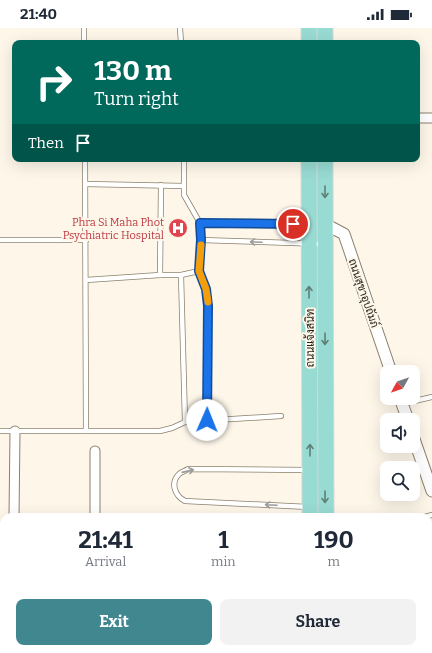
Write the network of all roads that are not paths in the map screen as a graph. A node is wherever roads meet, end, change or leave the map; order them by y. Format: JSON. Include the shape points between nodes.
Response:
{"nodes":[{"id":1,"x":84,"y":28,"type":"edge"},
{"id":2,"x":180,"y":28,"type":"edge"},
{"id":3,"x":309,"y":28,"type":"edge"},
{"id":4,"x":325,"y":28,"type":"edge"},
{"id":5,"x":84,"y":40,"type":"edge"},
{"id":6,"x":181,"y":40,"type":"edge"},
{"id":7,"x":309,"y":40,"type":"edge"},
{"id":8,"x":325,"y":40,"type":"edge"},
{"id":9,"x":420,"y":118,"type":"edge"},
{"id":10,"x":432,"y":118,"type":"edge"},
{"id":11,"x":85,"y":162,"type":"edge"},
{"id":12,"x":184,"y":162,"type":"edge"},
{"id":13,"x":309,"y":162,"type":"edge"},
{"id":14,"x":325,"y":162,"type":"edge"},
{"id":15,"x":86,"y":184,"type":"junction"},
{"id":16,"x":161,"y":185,"type":"junction"},
{"id":17,"x":184,"y":186,"type":"junction"},
{"id":18,"x":200,"y":223,"type":"junction"},
{"id":19,"x":317,"y":224,"type":"junction"},
{"id":20,"x":0,"y":240,"type":"edge"},
{"id":21,"x":86,"y":240,"type":"junction"},
{"id":22,"x":201,"y":240,"type":"junction"},
{"id":23,"x":309,"y":244,"type":"junction"},
{"id":24,"x":325,"y":244,"type":"junction"},
{"id":25,"x":199,"y":271,"type":"junction"},
{"id":26,"x":160,"y":275,"type":"junction"},
{"id":27,"x":181,"y":275,"type":"junction"},
{"id":28,"x":86,"y":280,"type":"junction"},
{"id":29,"x":389,"y":365,"type":"edge"},
{"id":30,"x":432,"y":397,"type":"edge"},
{"id":31,"x":420,"y":399,"type":"edge"},
{"id":32,"x":281,"y":416,"type":"dead end"},
{"id":33,"x":207,"y":420,"type":"junction"},
{"id":34,"x":185,"y":422,"type":"junction"},
{"id":35,"x":0,"y":431,"type":"edge"},
{"id":36,"x":15,"y":431,"type":"junction"},
{"id":37,"x":86,"y":431,"type":"junction"},
{"id":38,"x":95,"y":451,"type":"dead end"},
{"id":39,"x":419,"y":453,"type":"edge"},
{"id":40,"x":310,"y":470,"type":"junction"},
{"id":41,"x":432,"y":491,"type":"edge"},
{"id":42,"x":310,"y":512,"type":"edge"},
{"id":43,"x":14,"y":513,"type":"edge"},
{"id":44,"x":95,"y":513,"type":"edge"},
{"id":45,"x":326,"y":513,"type":"edge"}],
"edges":[{"from":1,"to":5,"type":"lane"},
{"from":2,"to":6,"type":"lane"},
{"from":3,"to":7,"type":"main road"},
{"from":4,"to":8,"type":"main road"},
{"from":9,"to":10,"type":"street"},
{"from":11,"to":15,"type":"lane"},
{"from":12,"to":17,"type":"lane"},
{"from":13,"to":19,"type":"main road","name":"ถนนแจ้งสนิท"},
{"from":14,"to":19,"type":"main road","name":"ถนนแจ้งสนิท","one_way":true},
{"from":15,"to":16,"type":"lane"},
{"from":15,"to":21,"type":"lane"},
{"from":16,"to":17,"type":"lane"},
{"from":16,"to":26,"type":"lane"},
{"from":17,"to":18,"type":"lane","via":[[184,195]]},
{"from":18,"to":19,"type":"lane"},
{"from":18,"to":22,"type":"lane"},
{"from":19,"to":23,"type":"main road","name":"ถนนแจ้งสนิท"},
{"from":19,"to":24,"type":"main road","name":"ถนนแจ้งสนิท"},
{"from":19,"to":29,"type":"street","name":"ถนนสุขาอุปถัมภ์","via":[[344,234]]},
{"from":20,"to":21,"type":"lane"},
{"from":21,"to":28,"type":"lane"},
{"from":23,"to":22,"type":"lane","one_way":true},
{"from":22,"to":25,"type":"lane"},
{"from":23,"to":24,"type":"lane"},
{"from":40,"to":23,"type":"main road","name":"ถนนแจ้งสนิท","one_way":true},
{"from":24,"to":45,"type":"main road","name":"ถนนแจ้งสนิท","one_way":true},
{"from":25,"to":27,"type":"lane"},
{"from":25,"to":33,"type":"lane","via":[[206,289],[208,306]]},
{"from":26,"to":27,"type":"lane"},
{"from":26,"to":28,"type":"lane"},
{"from":27,"to":34,"type":"lane"},
{"from":28,"to":37,"type":"lane"},
{"from":30,"to":31,"type":"lane"},
{"from":32,"to":33,"type":"lane"},
{"from":33,"to":34,"type":"lane"},
{"from":34,"to":37,"type":"lane","via":[[160,431]]},
{"from":35,"to":36,"type":"lane"},
{"from":36,"to":37,"type":"lane"},
{"from":36,"to":43,"type":"street"},
{"from":38,"to":44,"type":"street"},
{"from":39,"to":41,"type":"street"},
{"from":40,"to":42,"type":"main road","name":"ถนนแจ้งสนิท"},
{"from":42,"to":40,"type":"lane","one_way":true,"via":[[185,502],[174,490],[175,479],[188,469]]}]}
